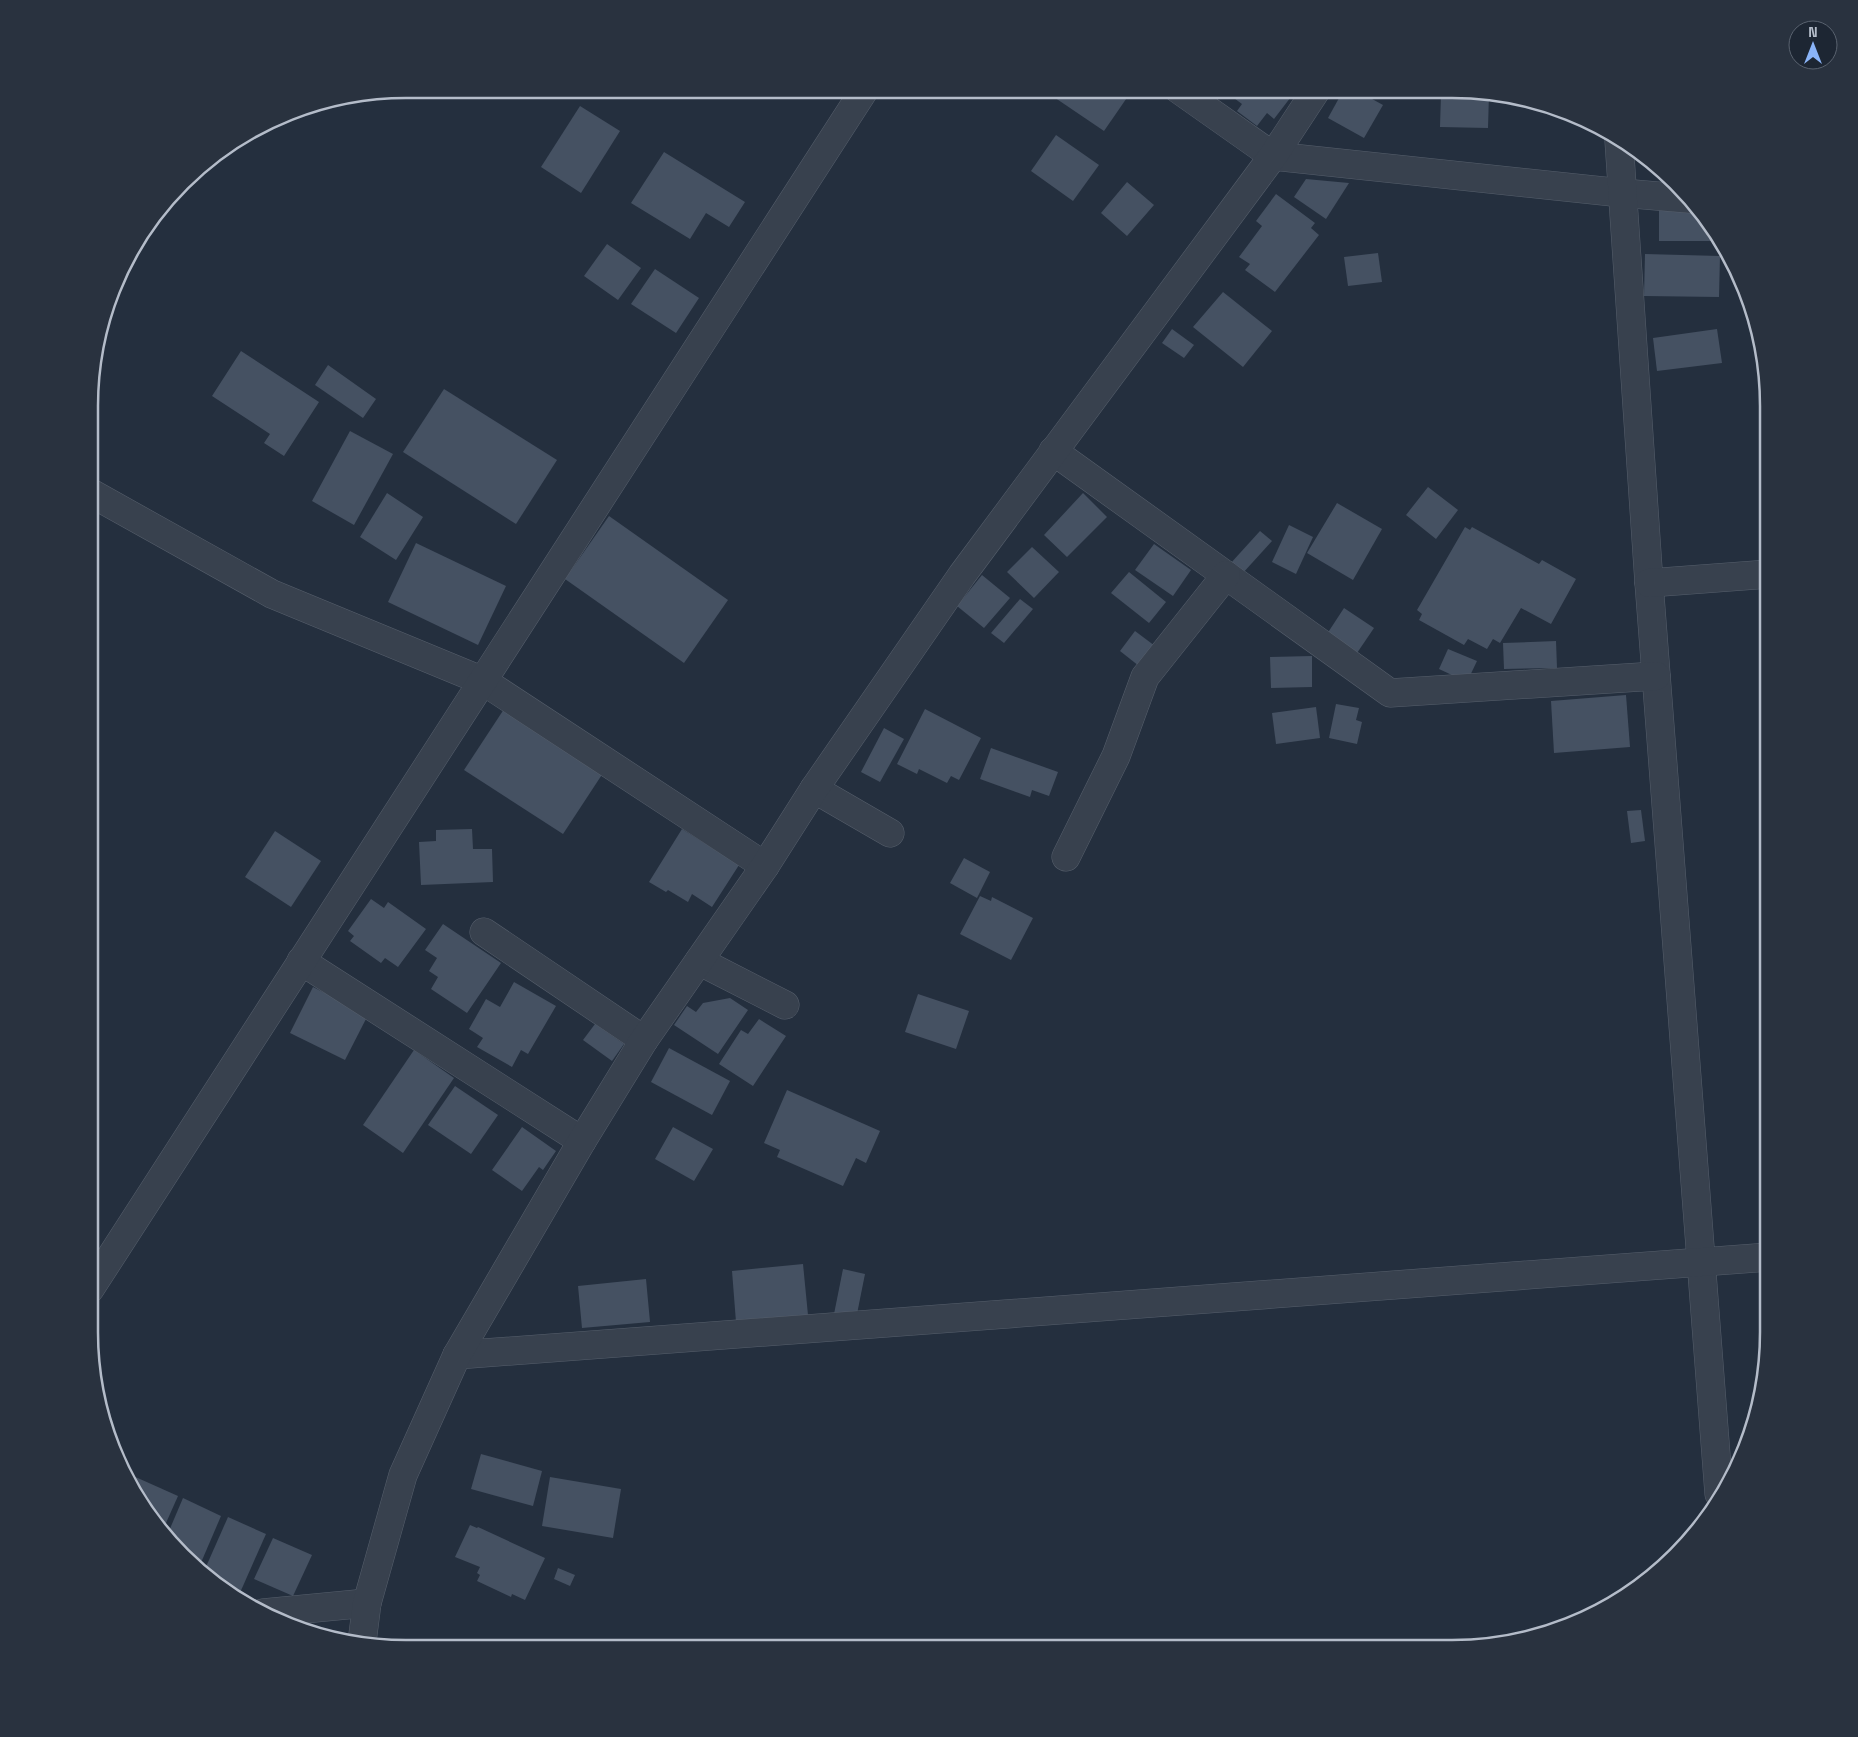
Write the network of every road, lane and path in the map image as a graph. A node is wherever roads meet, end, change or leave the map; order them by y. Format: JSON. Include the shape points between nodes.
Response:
{"nodes":[{"id":1,"x":859,"y":98,"type":"edge"},
{"id":2,"x":1191,"y":98,"type":"edge"},
{"id":3,"x":1311,"y":98,"type":"edge"},
{"id":4,"x":1618,"y":146,"type":"edge"},
{"id":5,"x":1273,"y":156,"type":"junction"},
{"id":6,"x":1622,"y":193,"type":"junction"},
{"id":7,"x":1678,"y":197,"type":"edge"},
{"id":8,"x":1053,"y":451,"type":"junction"},
{"id":9,"x":98,"y":497,"type":"edge"},
{"id":10,"x":1226,"y":575,"type":"junction"},
{"id":11,"x":1760,"y":575,"type":"edge"},
{"id":12,"x":1649,"y":583,"type":"junction"},
{"id":13,"x":1656,"y":676,"type":"junction"},
{"id":14,"x":482,"y":681,"type":"junction"},
{"id":15,"x":814,"y":789,"type":"junction"},
{"id":16,"x":890,"y":833,"type":"dead end"},
{"id":17,"x":1066,"y":856,"type":"dead end"},
{"id":18,"x":765,"y":866,"type":"junction"},
{"id":19,"x":484,"y":932,"type":"dead end"},
{"id":20,"x":301,"y":961,"type":"junction"},
{"id":21,"x":699,"y":961,"type":"junction"},
{"id":22,"x":785,"y":1004,"type":"dead end"},
{"id":23,"x":644,"y":1040,"type":"junction"},
{"id":24,"x":582,"y":1141,"type":"junction"},
{"id":25,"x":1760,"y":1258,"type":"edge"},
{"id":26,"x":1700,"y":1263,"type":"junction"},
{"id":27,"x":98,"y":1277,"type":"edge"},
{"id":28,"x":457,"y":1355,"type":"junction"},
{"id":29,"x":1718,"y":1486,"type":"edge"},
{"id":30,"x":367,"y":1603,"type":"junction"},
{"id":31,"x":278,"y":1612,"type":"edge"},
{"id":32,"x":363,"y":1637,"type":"edge"}],
"edges":[{"from":1,"to":14,"type":"street"},
{"from":2,"to":5,"type":"street"},
{"from":3,"to":5,"type":"street"},
{"from":4,"to":6,"type":"street"},
{"from":5,"to":6,"type":"street"},
{"from":5,"to":8,"type":"street"},
{"from":6,"to":7,"type":"street"},
{"from":6,"to":12,"type":"street"},
{"from":8,"to":10,"type":"street"},
{"from":8,"to":15,"type":"street","via":[[962,575]]},
{"from":9,"to":14,"type":"street","via":[[272,594]]},
{"from":10,"to":13,"type":"street","via":[[1390,692]]},
{"from":10,"to":17,"type":"street","via":[[1145,677],[1116,756]]},
{"from":11,"to":12,"type":"street"},
{"from":12,"to":13,"type":"street"},
{"from":13,"to":26,"type":"street"},
{"from":14,"to":18,"type":"street"},
{"from":14,"to":20,"type":"street"},
{"from":15,"to":16,"type":"street"},
{"from":15,"to":18,"type":"street"},
{"from":18,"to":21,"type":"street"},
{"from":19,"to":23,"type":"street"},
{"from":20,"to":24,"type":"street"},
{"from":20,"to":27,"type":"street"},
{"from":21,"to":22,"type":"street"},
{"from":21,"to":23,"type":"street"},
{"from":23,"to":24,"type":"street"},
{"from":24,"to":28,"type":"street"},
{"from":25,"to":26,"type":"street"},
{"from":26,"to":28,"type":"street"},
{"from":26,"to":29,"type":"street"},
{"from":28,"to":30,"type":"street","via":[[403,1475]]},
{"from":30,"to":31,"type":"street"},
{"from":30,"to":32,"type":"street"}]}
